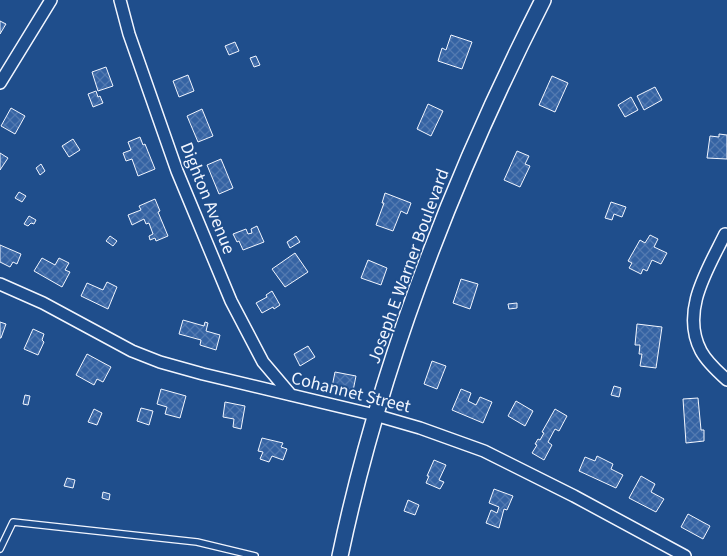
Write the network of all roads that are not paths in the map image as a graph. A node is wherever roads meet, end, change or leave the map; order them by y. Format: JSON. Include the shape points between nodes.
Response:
{"nodes":[{"id":1,"x":51,"y":0,"type":"edge"},
{"id":2,"x":120,"y":0,"type":"edge"},
{"id":3,"x":543,"y":0,"type":"edge"},
{"id":4,"x":0,"y":83,"type":"edge"},
{"id":5,"x":725,"y":234,"type":"dead end"},
{"id":6,"x":0,"y":284,"type":"edge"},
{"id":7,"x":727,"y":380,"type":"edge"},
{"id":8,"x":290,"y":395,"type":"junction"},
{"id":9,"x":375,"y":415,"type":"junction"},
{"id":10,"x":0,"y":549,"type":"edge"},
{"id":11,"x":239,"y":554,"type":"edge"},
{"id":12,"x":255,"y":556,"type":"edge"},
{"id":13,"x":340,"y":556,"type":"edge"},
{"id":14,"x":685,"y":556,"type":"edge"}],
"edges":[{"from":1,"to":4,"type":"street"},
{"from":2,"to":8,"type":"street","name":"Dighton Avenue","via":[[177,171],[231,301],[264,362]]},
{"from":3,"to":9,"type":"main road","name":"Joseph E Warner Boulevard","via":[[494,99],[448,207]]},
{"from":5,"to":7,"type":"street","via":[[698,289],[694,329],[701,351]]},
{"from":6,"to":8,"type":"street","name":"Cohannet Street","via":[[160,362]]},
{"from":8,"to":9,"type":"street","name":"Cohannet Street"},
{"from":9,"to":13,"type":"main road","name":"Joseph E Warner Boulevard"},
{"from":9,"to":14,"type":"street","name":"Cohannet Street","via":[[484,451]]},
{"from":10,"to":11,"type":"lane","via":[[13,522],[197,542]]},
{"from":11,"to":12,"type":"lane"}]}
